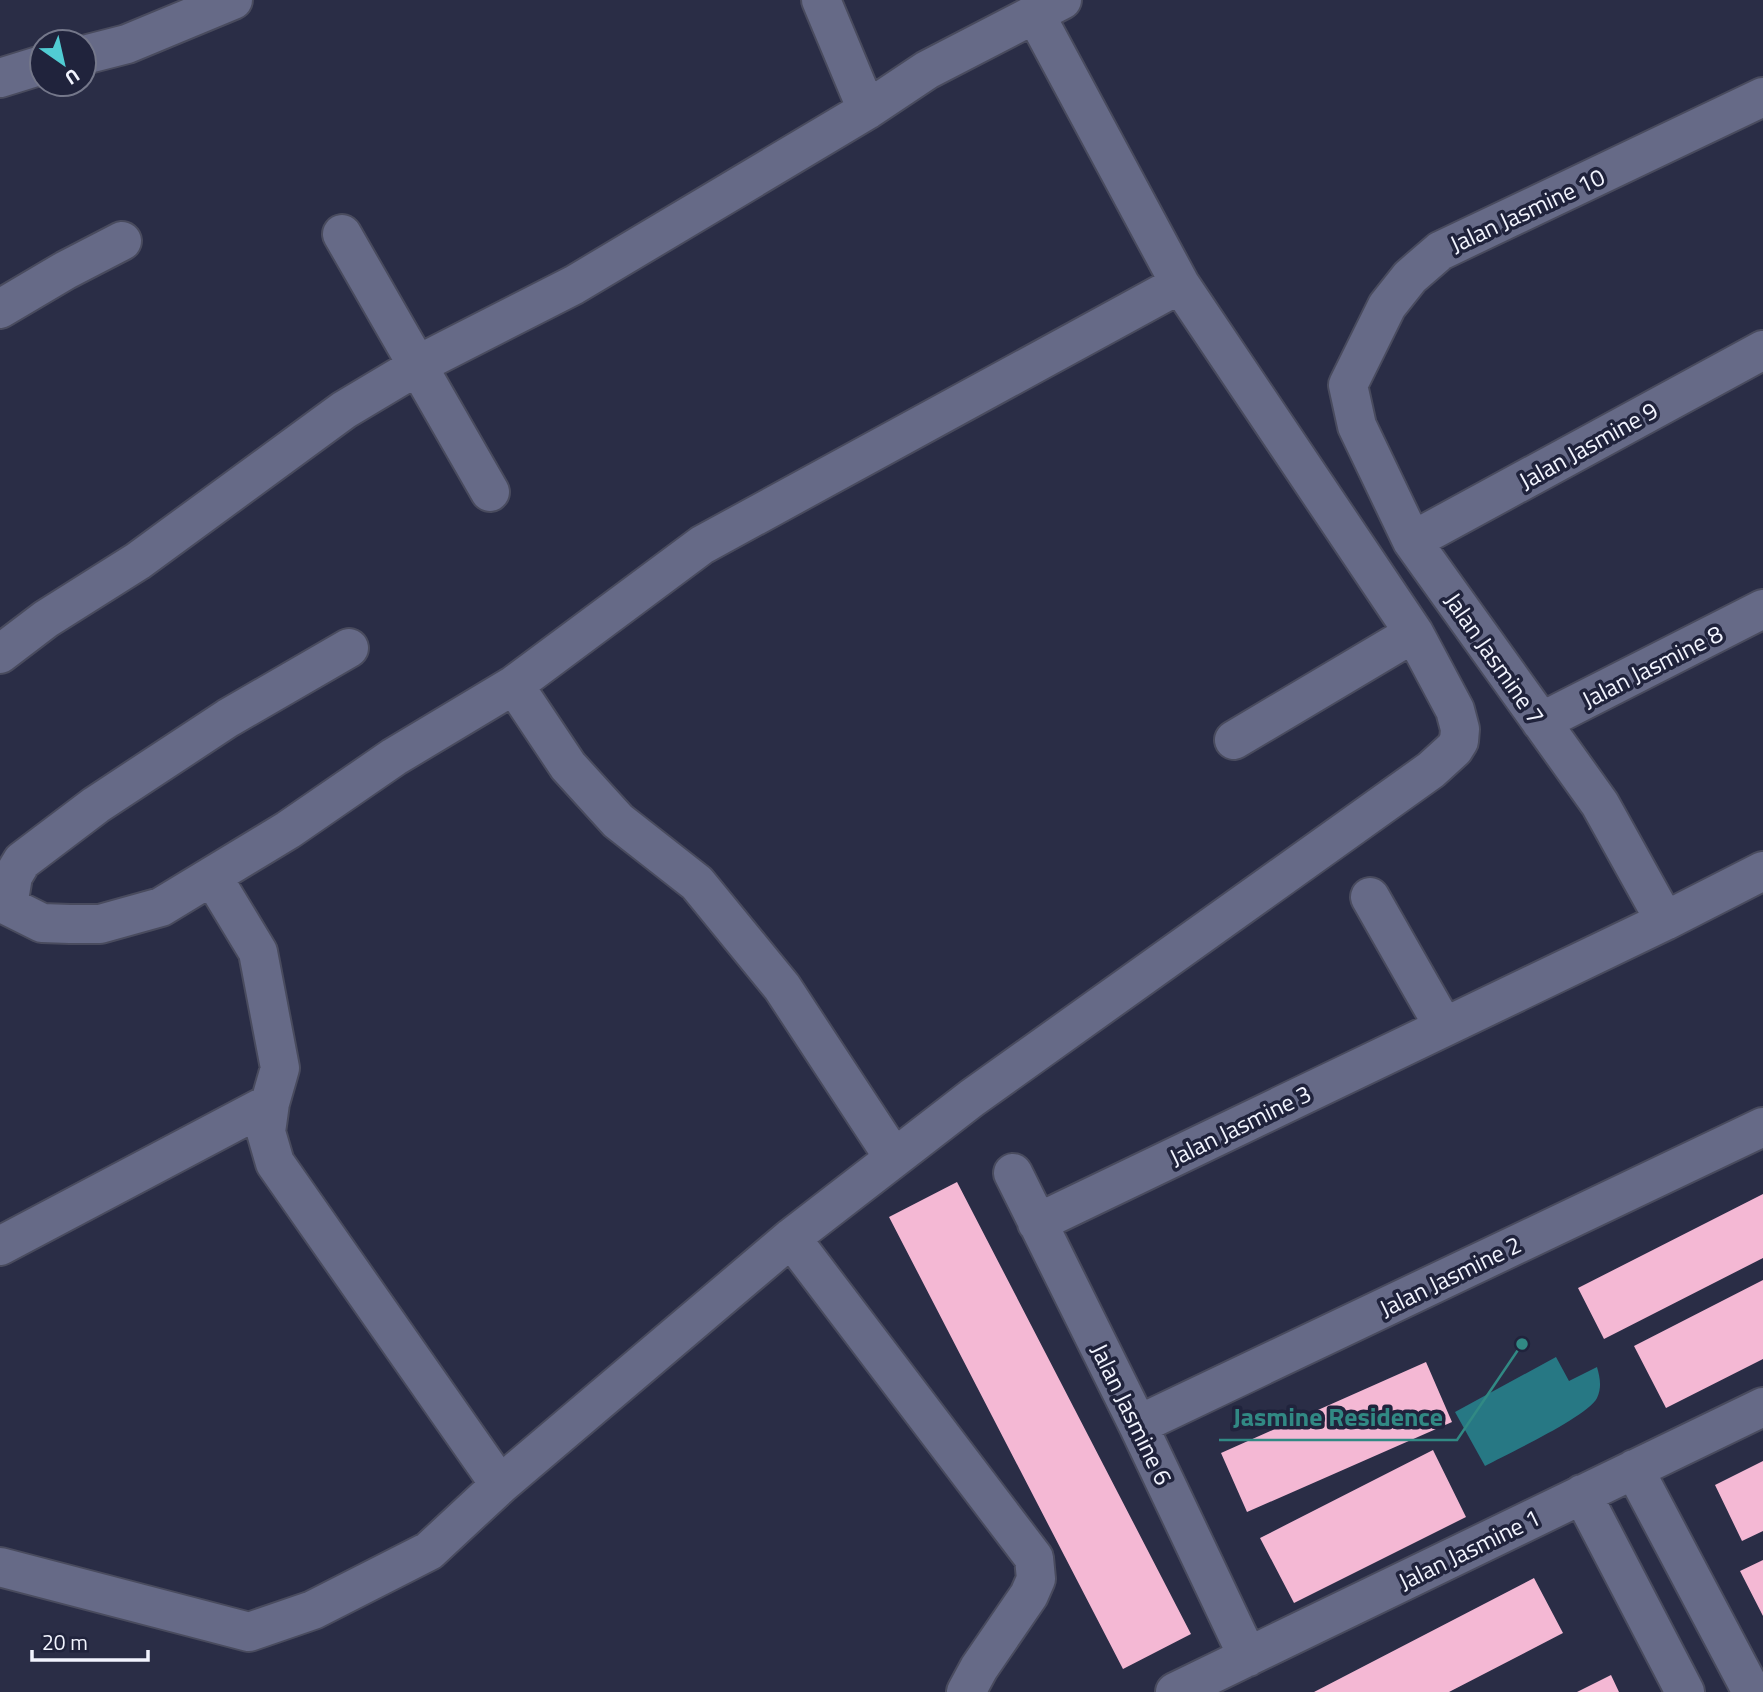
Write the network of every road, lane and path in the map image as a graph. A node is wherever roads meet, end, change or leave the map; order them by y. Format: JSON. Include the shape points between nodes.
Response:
{"nodes":[{"id":1,"x":233,"y":0,"type":"edge"},
{"id":2,"x":821,"y":0,"type":"edge"},
{"id":3,"x":1048,"y":7,"type":"edge"},
{"id":4,"x":98,"y":51,"type":"edge"},
{"id":5,"x":28,"y":69,"type":"edge"},
{"id":6,"x":0,"y":78,"type":"edge"},
{"id":7,"x":1763,"y":97,"type":"edge"},
{"id":8,"x":867,"y":110,"type":"junction"},
{"id":9,"x":342,"y":234,"type":"dead end"},
{"id":10,"x":122,"y":241,"type":"dead end"},
{"id":11,"x":1180,"y":284,"type":"junction"},
{"id":12,"x":0,"y":309,"type":"edge"},
{"id":13,"x":1763,"y":349,"type":"edge"},
{"id":14,"x":417,"y":367,"type":"junction"},
{"id":15,"x":1348,"y":385,"type":"joint"},
{"id":16,"x":490,"y":492,"type":"dead end"},
{"id":17,"x":1412,"y":541,"type":"junction"},
{"id":18,"x":1763,"y":609,"type":"edge"},
{"id":19,"x":1414,"y":633,"type":"junction"},
{"id":20,"x":349,"y":648,"type":"dead end"},
{"id":21,"x":0,"y":654,"type":"edge"},
{"id":22,"x":514,"y":685,"type":"junction"},
{"id":23,"x":1541,"y":722,"type":"junction"},
{"id":24,"x":1234,"y":740,"type":"dead end"},
{"id":25,"x":1763,"y":871,"type":"edge"},
{"id":26,"x":212,"y":876,"type":"junction"},
{"id":27,"x":1370,"y":897,"type":"dead end"},
{"id":28,"x":4,"y":909,"type":"edge"},
{"id":29,"x":1665,"y":921,"type":"junction"},
{"id":30,"x":1444,"y":1027,"type":"junction"},
{"id":31,"x":270,"y":1103,"type":"junction"},
{"id":32,"x":1763,"y":1126,"type":"edge"},
{"id":33,"x":894,"y":1158,"type":"junction"},
{"id":34,"x":1013,"y":1173,"type":"dead end"},
{"id":35,"x":1037,"y":1223,"type":"junction"},
{"id":36,"x":790,"y":1238,"type":"junction"},
{"id":37,"x":0,"y":1246,"type":"edge"},
{"id":38,"x":1763,"y":1407,"type":"edge"},
{"id":39,"x":1138,"y":1425,"type":"junction"},
{"id":40,"x":1634,"y":1469,"type":"junction"},
{"id":41,"x":500,"y":1485,"type":"junction"},
{"id":42,"x":1582,"y":1494,"type":"junction"},
{"id":43,"x":0,"y":1567,"type":"edge"},
{"id":44,"x":1248,"y":1657,"type":"junction"},
{"id":45,"x":966,"y":1692,"type":"edge"},
{"id":46,"x":1175,"y":1692,"type":"edge"},
{"id":47,"x":1685,"y":1692,"type":"edge"},
{"id":48,"x":1752,"y":1692,"type":"edge"}],
"edges":[{"from":1,"to":4,"type":"street"},
{"from":2,"to":8,"type":"street"},
{"from":3,"to":8,"type":"street","via":[[927,71]]},
{"from":3,"to":11,"type":"street"},
{"from":5,"to":6,"type":"street"},
{"from":7,"to":15,"type":"street","name":"Jalan Jasmine 10","via":[[1440,251],[1410,277],[1387,306]]},
{"from":8,"to":14,"type":"street","via":[[574,285]]},
{"from":9,"to":14,"type":"street"},
{"from":10,"to":12,"type":"street"},
{"from":11,"to":19,"type":"street"},
{"from":11,"to":22,"type":"street","via":[[702,545]]},
{"from":13,"to":17,"type":"street","name":"Jalan Jasmine 9"},
{"from":14,"to":16,"type":"street"},
{"from":14,"to":21,"type":"street","via":[[344,410],[149,553]]},
{"from":15,"to":17,"type":"street","name":"Jalan Jasmine 7","via":[[1357,426]]},
{"from":17,"to":23,"type":"street","name":"Jalan Jasmine 7"},
{"from":18,"to":23,"type":"street","name":"Jalan Jasmine 8"},
{"from":19,"to":24,"type":"street"},
{"from":19,"to":33,"type":"street","via":[[1455,710],[1460,729],[1454,749]]},
{"from":20,"to":28,"type":"street","via":[[228,718],[85,813],[22,861]]},
{"from":22,"to":26,"type":"street"},
{"from":22,"to":33,"type":"street","via":[[576,775],[618,821],[697,883],[782,987]]},
{"from":23,"to":29,"type":"street","name":"Jalan Jasmine 7","via":[[1600,804]]},
{"from":25,"to":29,"type":"street","name":"Jalan Jasmine 3"},
{"from":26,"to":28,"type":"street","via":[[161,908],[100,923],[42,923]]},
{"from":26,"to":31,"type":"street","via":[[258,952],[280,1068]]},
{"from":27,"to":30,"type":"street"},
{"from":29,"to":30,"type":"street","name":"Jalan Jasmine 3"},
{"from":30,"to":35,"type":"street","name":"Jalan Jasmine 3"},
{"from":31,"to":37,"type":"street"},
{"from":31,"to":41,"type":"street","via":[[267,1132],[275,1163]]},
{"from":32,"to":39,"type":"street","name":"Jalan Jasmine 2"},
{"from":33,"to":36,"type":"street"},
{"from":34,"to":35,"type":"street","name":"Jalan Jasmine 6"},
{"from":35,"to":39,"type":"street","name":"Jalan Jasmine 6"},
{"from":36,"to":41,"type":"street"},
{"from":36,"to":45,"type":"street","via":[[1034,1558],[1037,1578],[1029,1595]]},
{"from":38,"to":40,"type":"street","name":"Jalan Jasmine 1"},
{"from":39,"to":44,"type":"street","name":"Jalan Jasmine 6"},
{"from":40,"to":42,"type":"street","name":"Jalan Jasmine 1"},
{"from":40,"to":48,"type":"street"},
{"from":41,"to":43,"type":"street","via":[[429,1551],[313,1610],[249,1632]]},
{"from":42,"to":44,"type":"street","name":"Jalan Jasmine 1"},
{"from":42,"to":47,"type":"street"},
{"from":44,"to":46,"type":"street","name":"Jalan Jasmine 1"}]}
